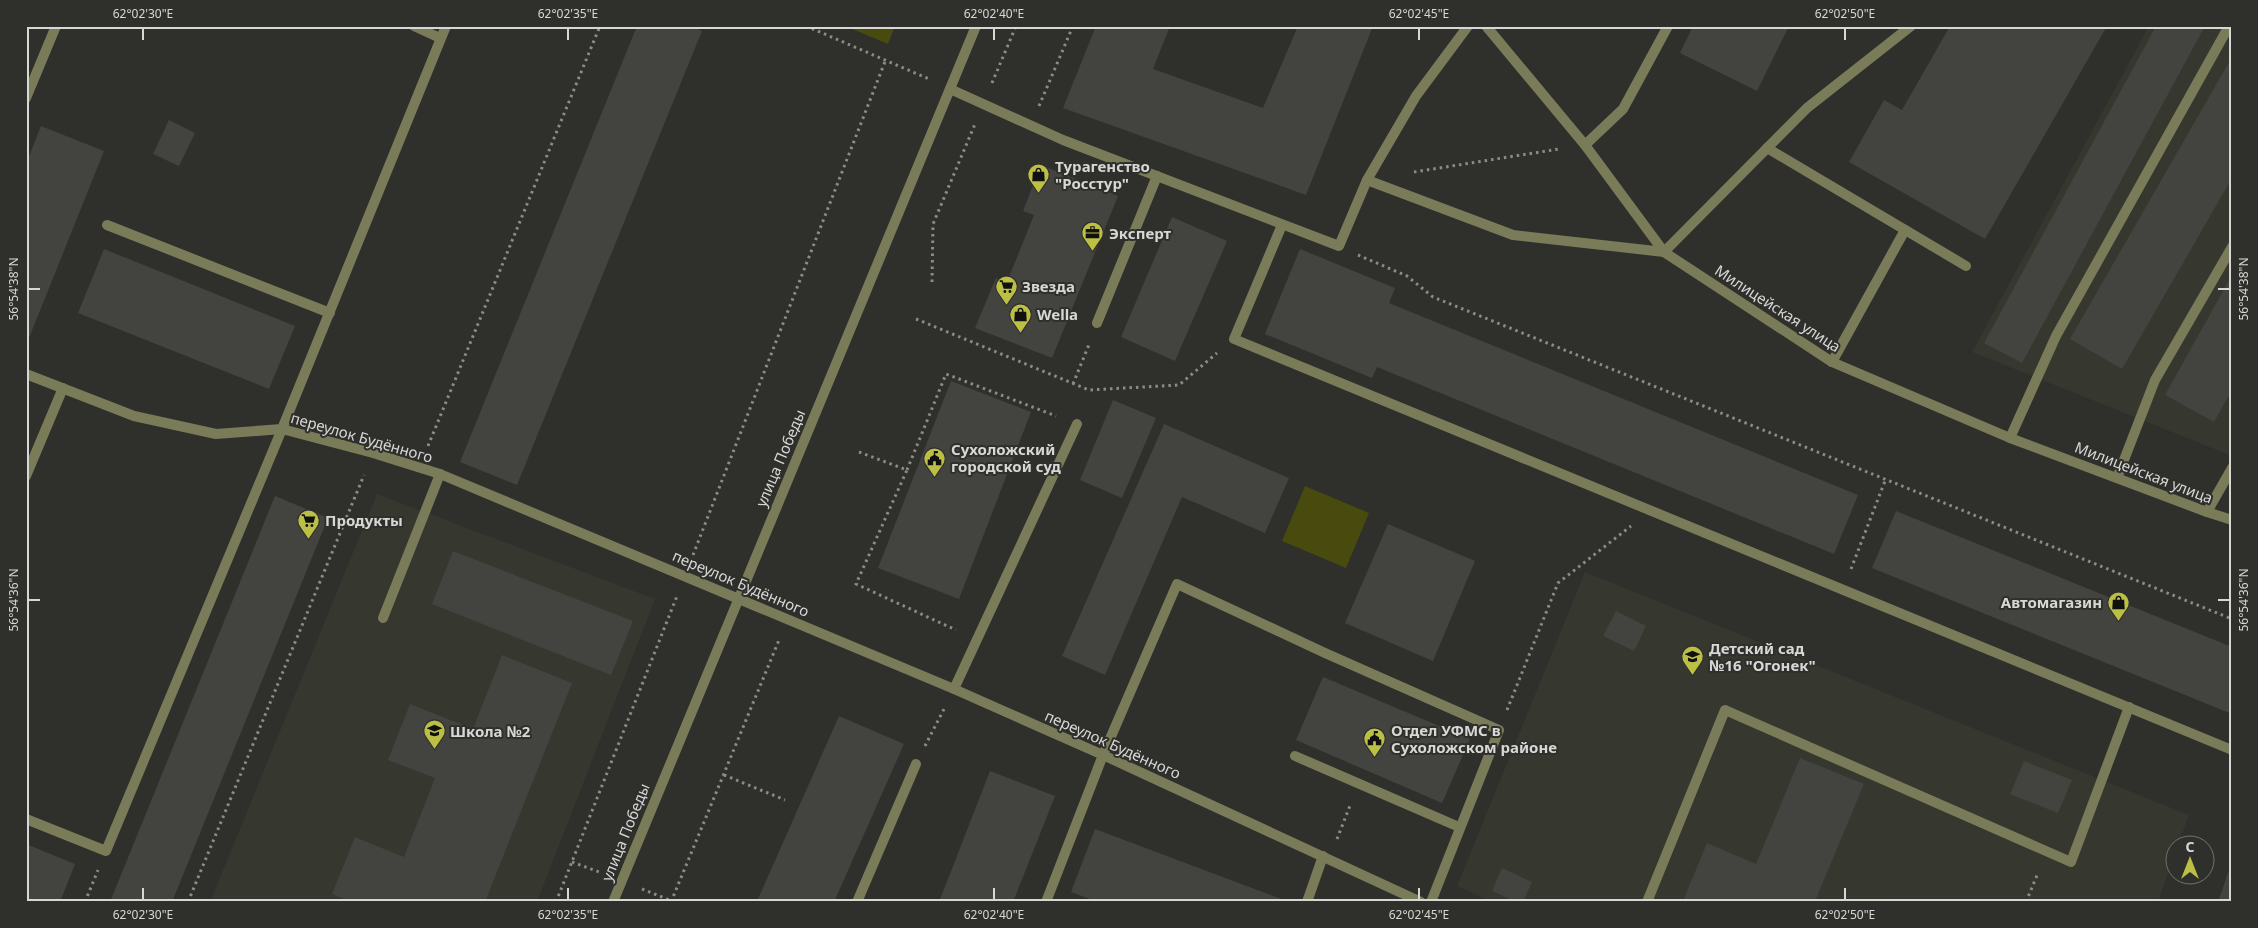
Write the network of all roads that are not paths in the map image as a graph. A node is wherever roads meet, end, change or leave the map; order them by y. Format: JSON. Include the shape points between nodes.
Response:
{"nodes":[{"id":1,"x":56,"y":26,"type":"edge"},
{"id":2,"x":414,"y":26,"type":"edge"},
{"id":3,"x":446,"y":26,"type":"edge"},
{"id":4,"x":976,"y":26,"type":"edge"},
{"id":5,"x":1468,"y":26,"type":"edge"},
{"id":6,"x":1486,"y":26,"type":"edge"},
{"id":7,"x":1668,"y":26,"type":"edge"},
{"id":8,"x":1911,"y":26,"type":"edge"},
{"id":9,"x":2229,"y":26,"type":"edge"},
{"id":10,"x":440,"y":38,"type":"junction"},
{"id":11,"x":950,"y":89,"type":"junction"},
{"id":12,"x":26,"y":98,"type":"edge"},
{"id":13,"x":1585,"y":145,"type":"junction"},
{"id":14,"x":1767,"y":148,"type":"junction"},
{"id":15,"x":1157,"y":176,"type":"junction"},
{"id":16,"x":1367,"y":180,"type":"junction"},
{"id":17,"x":107,"y":225,"type":"dead end"},
{"id":18,"x":1282,"y":225,"type":"junction"},
{"id":19,"x":1905,"y":230,"type":"junction"},
{"id":20,"x":2232,"y":247,"type":"edge"},
{"id":21,"x":1664,"y":252,"type":"junction"},
{"id":22,"x":1966,"y":266,"type":"dead end"},
{"id":23,"x":330,"y":313,"type":"junction"},
{"id":24,"x":1097,"y":323,"type":"road end"},
{"id":25,"x":1832,"y":362,"type":"junction"},
{"id":26,"x":26,"y":374,"type":"edge"},
{"id":27,"x":63,"y":388,"type":"junction"},
{"id":28,"x":1078,"y":424,"type":"road end"},
{"id":29,"x":282,"y":429,"type":"junction"},
{"id":30,"x":2010,"y":438,"type":"junction"},
{"id":31,"x":2232,"y":468,"type":"edge"},
{"id":32,"x":440,"y":474,"type":"junction"},
{"id":33,"x":26,"y":476,"type":"edge"},
{"id":34,"x":2117,"y":478,"type":"junction"},
{"id":35,"x":2207,"y":512,"type":"junction"},
{"id":36,"x":2232,"y":520,"type":"edge"},
{"id":37,"x":738,"y":598,"type":"junction"},
{"id":38,"x":383,"y":618,"type":"dead end"},
{"id":39,"x":954,"y":690,"type":"junction"},
{"id":40,"x":2129,"y":707,"type":"junction"},
{"id":41,"x":2232,"y":750,"type":"edge"},
{"id":42,"x":1103,"y":755,"type":"junction"},
{"id":43,"x":1295,"y":756,"type":"dead end"},
{"id":44,"x":916,"y":764,"type":"road end"},
{"id":45,"x":26,"y":819,"type":"edge"},
{"id":46,"x":1459,"y":827,"type":"junction"},
{"id":47,"x":1323,"y":856,"type":"junction"},
{"id":48,"x":613,"y":902,"type":"edge"},
{"id":49,"x":857,"y":902,"type":"edge"},
{"id":50,"x":1046,"y":902,"type":"edge"},
{"id":51,"x":1307,"y":902,"type":"edge"},
{"id":52,"x":1421,"y":902,"type":"edge"},
{"id":53,"x":1431,"y":902,"type":"edge"},
{"id":54,"x":1647,"y":902,"type":"edge"}],
"edges":[{"from":1,"to":12,"type":"street"},
{"from":2,"to":10,"type":"street"},
{"from":3,"to":10,"type":"street"},
{"from":4,"to":11,"type":"street","name":"улица Победы"},
{"from":5,"to":16,"type":"street","via":[[1416,96]]},
{"from":6,"to":13,"type":"street","name":"Милицейская улица"},
{"from":7,"to":13,"type":"street","via":[[1623,109]]},
{"from":8,"to":14,"type":"street","via":[[1808,108]]},
{"from":9,"to":30,"type":"street","via":[[2056,336]]},
{"from":10,"to":23,"type":"street"},
{"from":11,"to":15,"type":"street"},
{"from":11,"to":37,"type":"street","name":"улица Победы"},
{"from":13,"to":21,"type":"street","name":"Милицейская улица"},
{"from":14,"to":19,"type":"street"},
{"from":14,"to":21,"type":"street"},
{"from":15,"to":18,"type":"street"},
{"from":15,"to":24,"type":"street"},
{"from":16,"to":18,"type":"street","via":[[1339,246]]},
{"from":16,"to":21,"type":"street","via":[[1513,235]]},
{"from":17,"to":23,"type":"street"},
{"from":18,"to":40,"type":"street","via":[[1234,340]]},
{"from":19,"to":22,"type":"street"},
{"from":19,"to":25,"type":"street"},
{"from":20,"to":34,"type":"street","via":[[2155,380]]},
{"from":21,"to":25,"type":"street","name":"Милицейская улица"},
{"from":23,"to":29,"type":"street"},
{"from":25,"to":30,"type":"street","name":"Милицейская улица"},
{"from":26,"to":27,"type":"street","name":"переулок Будённого"},
{"from":27,"to":29,"type":"street","name":"переулок Будённого","via":[[134,416],[216,434]]},
{"from":27,"to":33,"type":"street"},
{"from":28,"to":39,"type":"street"},
{"from":29,"to":32,"type":"street","name":"переулок Будённого"},
{"from":29,"to":45,"type":"street","via":[[106,851]]},
{"from":30,"to":34,"type":"street","name":"Милицейская улица"},
{"from":31,"to":35,"type":"street"},
{"from":32,"to":37,"type":"street","name":"переулок Будённого"},
{"from":32,"to":38,"type":"street"},
{"from":34,"to":35,"type":"street","name":"Милицейская улица"},
{"from":35,"to":36,"type":"street","name":"Милицейская улица"},
{"from":37,"to":39,"type":"street","name":"переулок Будённого"},
{"from":37,"to":48,"type":"street","name":"улица Победы"},
{"from":39,"to":42,"type":"street","name":"переулок Будённого"},
{"from":40,"to":41,"type":"street"},
{"from":40,"to":54,"type":"street","via":[[2071,862],[1725,710]]},
{"from":42,"to":46,"type":"street","via":[[1177,584],[1499,730]]},
{"from":42,"to":47,"type":"street","name":"переулок Будённого"},
{"from":42,"to":50,"type":"street"},
{"from":43,"to":46,"type":"street"},
{"from":44,"to":49,"type":"street"},
{"from":46,"to":53,"type":"street"},
{"from":47,"to":51,"type":"street"},
{"from":47,"to":52,"type":"street","name":"переулок Будённого"}]}
